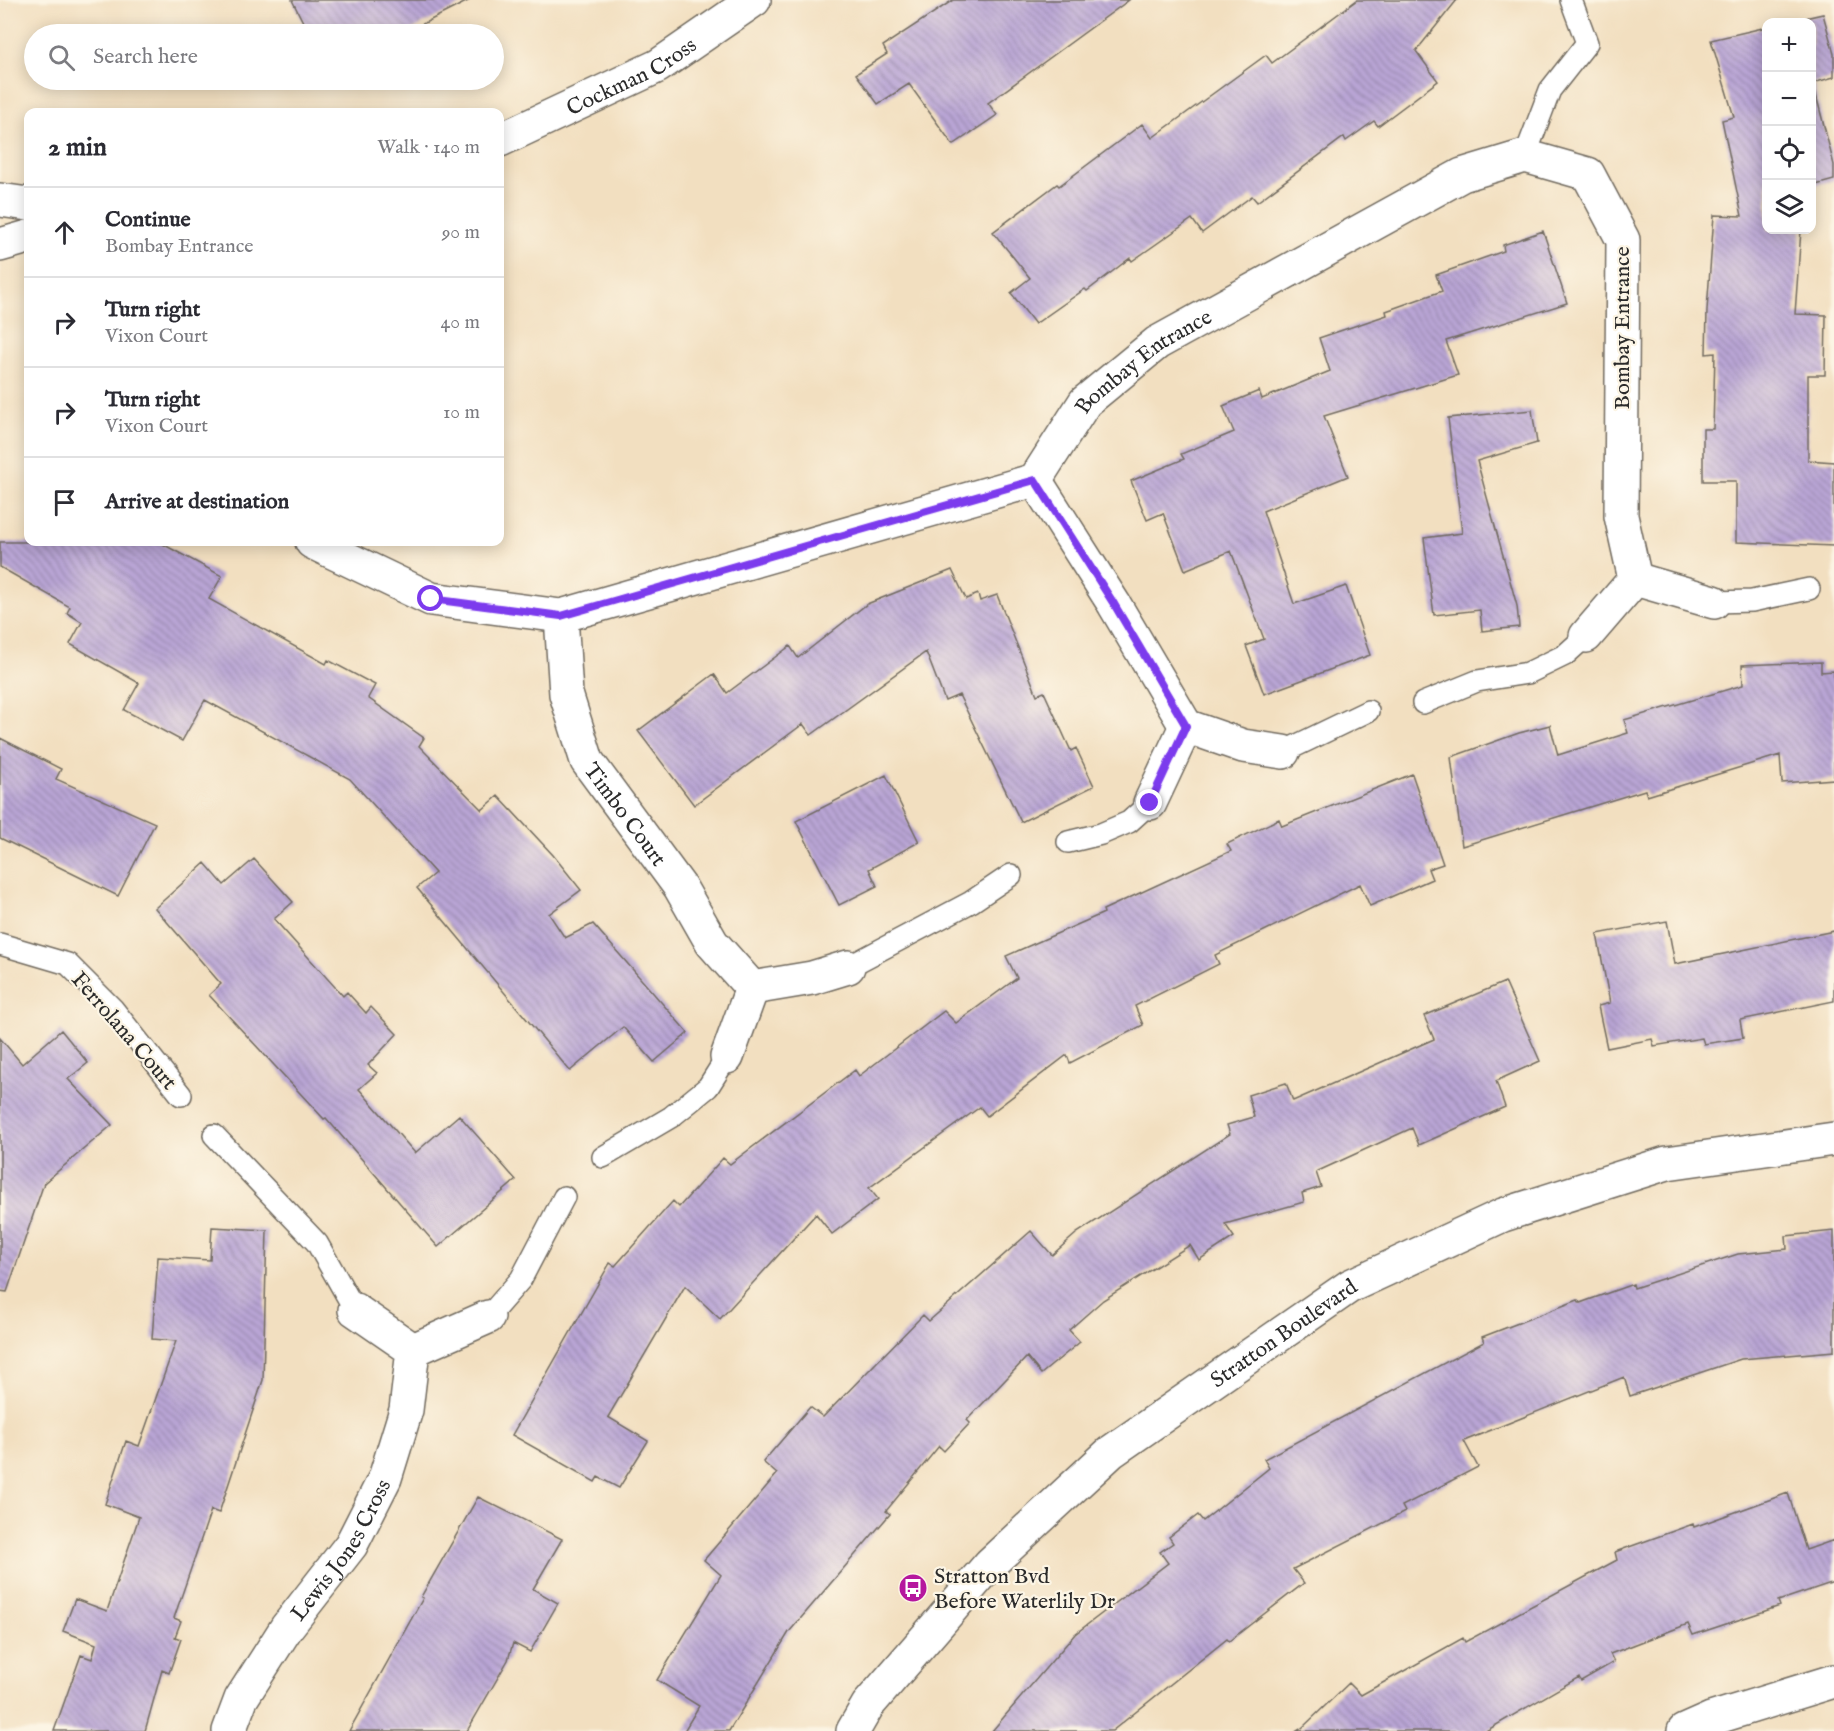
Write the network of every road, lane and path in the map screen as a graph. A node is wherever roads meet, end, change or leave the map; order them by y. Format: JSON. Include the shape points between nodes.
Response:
{"nodes":[{"id":1,"x":754,"y":0,"type":"edge"},
{"id":2,"x":1571,"y":0,"type":"edge"},
{"id":3,"x":504,"y":138,"type":"edge"},
{"id":4,"x":1525,"y":156,"type":"junction"},
{"id":5,"x":0,"y":200,"type":"edge"},
{"id":6,"x":24,"y":203,"type":"edge"},
{"id":7,"x":24,"y":238,"type":"edge"},
{"id":8,"x":0,"y":245,"type":"edge"},
{"id":9,"x":1035,"y":480,"type":"junction"},
{"id":10,"x":320,"y":546,"type":"edge"},
{"id":11,"x":1635,"y":579,"type":"junction"},
{"id":12,"x":1809,"y":589,"type":"dead end"},
{"id":13,"x":1714,"y":602,"type":"joint"},
{"id":14,"x":561,"y":616,"type":"junction"},
{"id":15,"x":1586,"y":636,"type":"joint"},
{"id":16,"x":1423,"y":703,"type":"dead end"},
{"id":17,"x":1368,"y":711,"type":"dead end"},
{"id":18,"x":1186,"y":726,"type":"junction"},
{"id":19,"x":1283,"y":752,"type":"joint"},
{"id":20,"x":1150,"y":803,"type":"joint"},
{"id":21,"x":1068,"y":842,"type":"dead end"},
{"id":22,"x":1011,"y":875,"type":"dead end"},
{"id":23,"x":0,"y":944,"type":"edge"},
{"id":24,"x":848,"y":967,"type":"joint"},
{"id":25,"x":752,"y":988,"type":"junction"},
{"id":26,"x":727,"y":1057,"type":"joint"},
{"id":27,"x":181,"y":1095,"type":"dead end"},
{"id":28,"x":214,"y":1136,"type":"dead end"},
{"id":29,"x":1834,"y":1139,"type":"edge"},
{"id":30,"x":603,"y":1157,"type":"dead end"},
{"id":31,"x":564,"y":1197,"type":"dead end"},
{"id":32,"x":355,"y":1310,"type":"joint"},
{"id":33,"x":488,"y":1317,"type":"joint"},
{"id":34,"x":413,"y":1350,"type":"junction"},
{"id":35,"x":1834,"y":1681,"type":"edge"},
{"id":36,"x":229,"y":1731,"type":"edge"},
{"id":37,"x":853,"y":1731,"type":"edge"},
{"id":38,"x":1684,"y":1731,"type":"edge"}],
"edges":[{"from":1,"to":3,"type":"street","name":"Cockman Cross","via":[[658,66]]},
{"from":2,"to":4,"type":"lane","via":[[1587,43],[1550,90]]},
{"from":4,"to":9,"type":"street","name":"Bombay Entrance","via":[[1462,175],[1157,343],[1085,402]]},
{"from":4,"to":11,"type":"street","name":"Bombay Entrance","via":[[1588,174],[1623,240],[1621,516]]},
{"from":5,"to":6,"type":"street"},
{"from":7,"to":8,"type":"street"},
{"from":9,"to":14,"type":"street"},
{"from":9,"to":18,"type":"street"},
{"from":10,"to":14,"type":"street","via":[[431,599]]},
{"from":11,"to":13,"type":"street"},
{"from":11,"to":15,"type":"street"},
{"from":12,"to":13,"type":"lane","via":[[1752,601]]},
{"from":14,"to":25,"type":"street","name":"Timbo Court","via":[[566,694],[587,761],[680,887],[712,943]]},
{"from":15,"to":16,"type":"lane","via":[[1565,655],[1528,673],[1477,681]]},
{"from":17,"to":19,"type":"lane"},
{"from":18,"to":19,"type":"street","via":[[1243,746]]},
{"from":18,"to":20,"type":"street"},
{"from":20,"to":21,"type":"lane","via":[[1129,822]]},
{"from":22,"to":24,"type":"lane","via":[[970,902]]},
{"from":23,"to":27,"type":"lane","name":"Ferrolana Court","via":[[68,964],[113,1010]]},
{"from":24,"to":25,"type":"street","via":[[812,978]]},
{"from":25,"to":26,"type":"street"},
{"from":26,"to":30,"type":"lane","via":[[699,1095],[671,1117]]},
{"from":28,"to":32,"type":"lane","via":[[316,1243]]},
{"from":29,"to":37,"type":"street","name":"Stratton Boulevard","via":[[1667,1163],[1503,1215],[1350,1286],[1111,1452],[990,1564],[868,1705]]},
{"from":31,"to":33,"type":"lane","via":[[521,1280]]},
{"from":32,"to":34,"type":"street"},
{"from":33,"to":34,"type":"street"},
{"from":34,"to":36,"type":"street","name":"Lewis Jones Cross","via":[[406,1410],[385,1478],[351,1545],[287,1627],[241,1699]]},
{"from":35,"to":38,"type":"street"}]}
